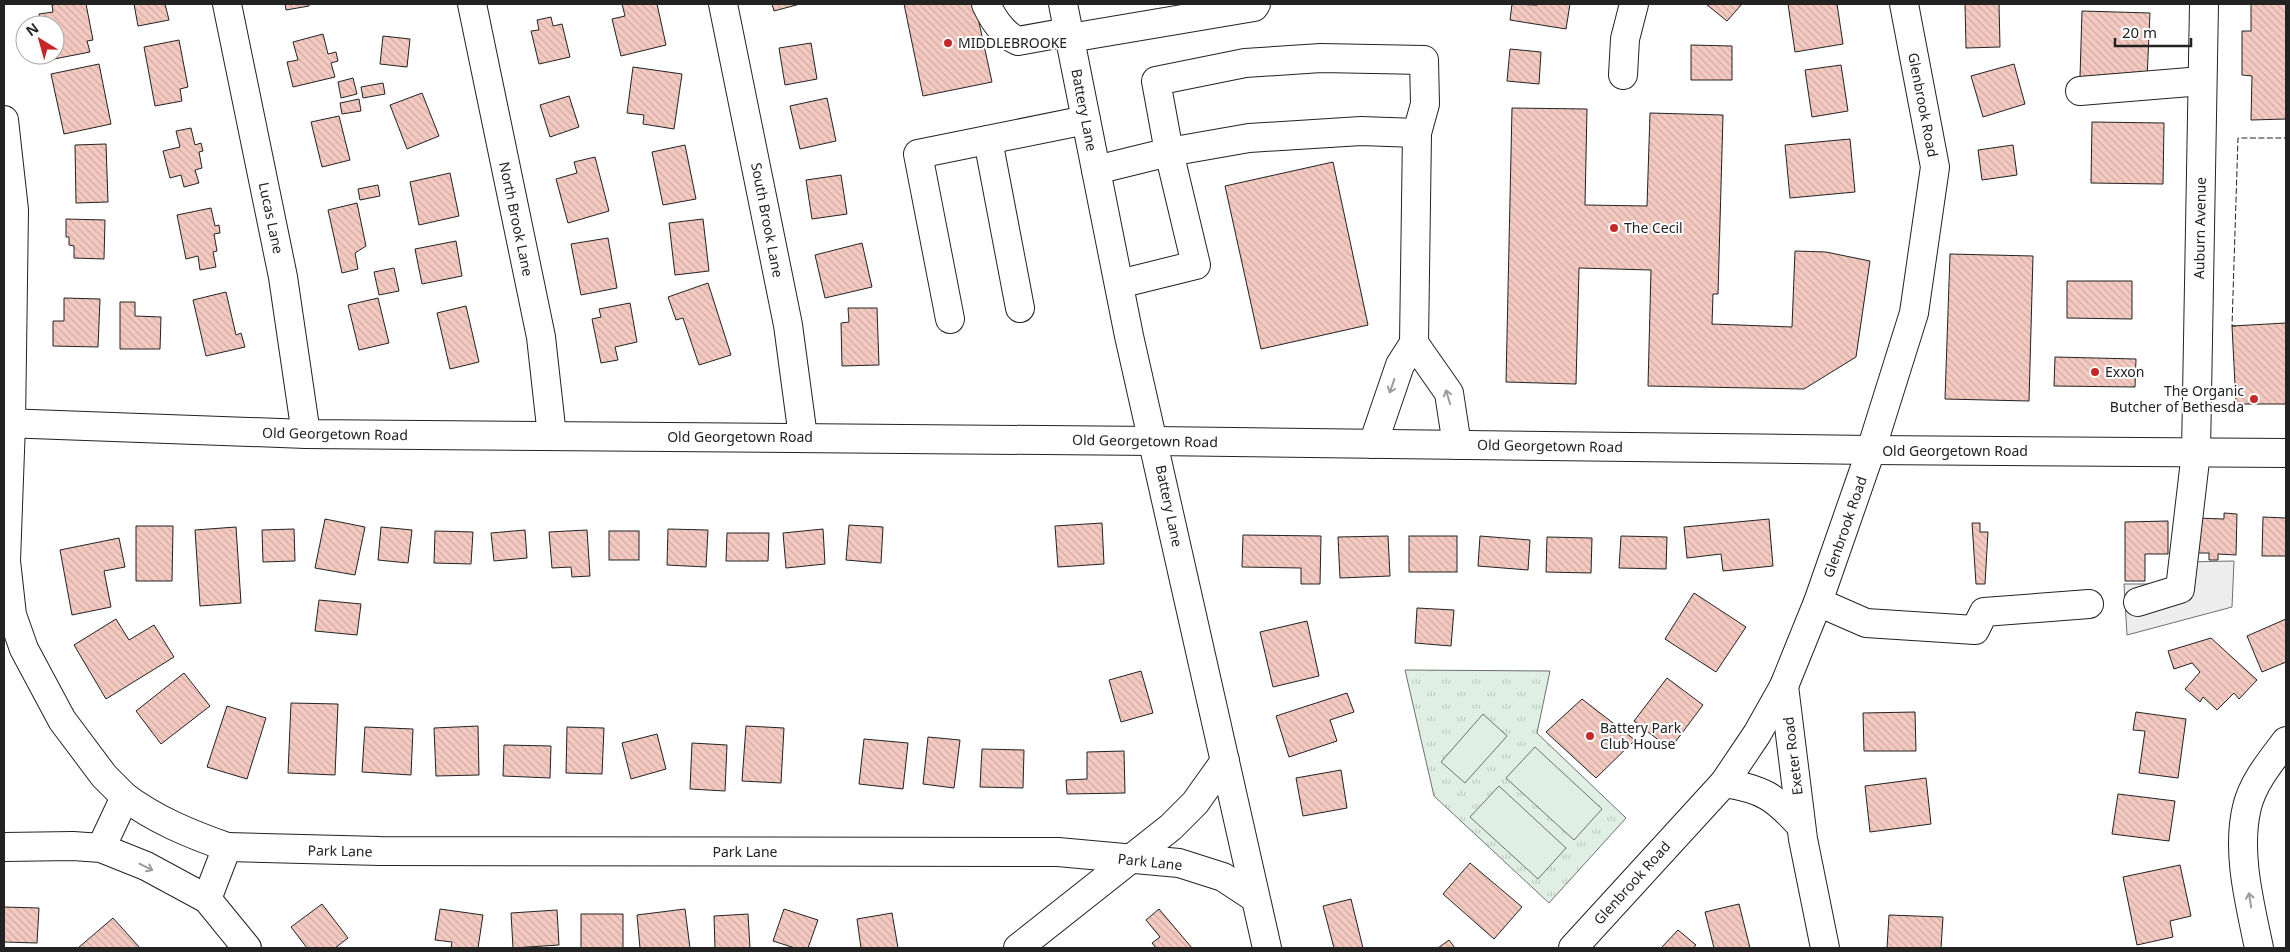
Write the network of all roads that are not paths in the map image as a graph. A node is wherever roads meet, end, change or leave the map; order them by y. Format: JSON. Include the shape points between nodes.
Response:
{"nodes":[{"id":1,"x":227,"y":4,"type":"edge"},
{"id":2,"x":472,"y":4,"type":"edge"},
{"id":3,"x":723,"y":4,"type":"edge"},
{"id":4,"x":986,"y":4,"type":"edge"},
{"id":5,"x":1063,"y":4,"type":"edge"},
{"id":6,"x":1256,"y":4,"type":"edge"},
{"id":7,"x":1634,"y":4,"type":"edge"},
{"id":8,"x":1904,"y":4,"type":"edge"},
{"id":9,"x":2204,"y":4,"type":"edge"},
{"id":10,"x":1069,"y":34,"type":"junction"},
{"id":11,"x":1623,"y":75,"type":"dead end"},
{"id":12,"x":2202,"y":81,"type":"junction"},
{"id":13,"x":2080,"y":92,"type":"dead end"},
{"id":14,"x":4,"y":120,"type":"edge"},
{"id":15,"x":1086,"y":120,"type":"junction"},
{"id":16,"x":1418,"y":133,"type":"junction"},
{"id":17,"x":988,"y":140,"type":"junction"},
{"id":18,"x":1169,"y":152,"type":"junction"},
{"id":19,"x":6,"y":156,"type":"edge"},
{"id":20,"x":1096,"y":170,"type":"junction"},
{"id":21,"x":1119,"y":284,"type":"junction"},
{"id":22,"x":1020,"y":308,"type":"dead end"},
{"id":23,"x":950,"y":319,"type":"dead end"},
{"id":24,"x":1414,"y":343,"type":"junction"},
{"id":25,"x":7,"y":424,"type":"edge"},
{"id":26,"x":306,"y":434,"type":"junction"},
{"id":27,"x":552,"y":436,"type":"junction"},
{"id":28,"x":803,"y":437,"type":"junction"},
{"id":29,"x":1154,"y":441,"type":"junction"},
{"id":30,"x":1373,"y":444,"type":"junction"},
{"id":31,"x":1457,"y":445,"type":"junction"},
{"id":32,"x":1871,"y":450,"type":"junction"},
{"id":33,"x":2196,"y":452,"type":"junction"},
{"id":34,"x":2286,"y":453,"type":"edge"},
{"id":35,"x":1818,"y":602,"type":"junction"},
{"id":36,"x":2138,"y":602,"type":"dead end"},
{"id":37,"x":2089,"y":604,"type":"dead end"},
{"id":38,"x":1784,"y":686,"type":"junction"},
{"id":39,"x":2286,"y":741,"type":"edge"},
{"id":40,"x":1225,"y":761,"type":"junction"},
{"id":41,"x":1724,"y":782,"type":"junction"},
{"id":42,"x":125,"y":797,"type":"junction"},
{"id":43,"x":1801,"y":826,"type":"junction"},
{"id":44,"x":227,"y":846,"type":"junction"},
{"id":45,"x":4,"y":847,"type":"edge"},
{"id":46,"x":102,"y":848,"type":"junction"},
{"id":47,"x":1128,"y":860,"type":"junction"},
{"id":48,"x":1255,"y":898,"type":"junction"},
{"id":49,"x":206,"y":899,"type":"junction"},
{"id":50,"x":247,"y":948,"type":"edge"},
{"id":51,"x":1018,"y":948,"type":"edge"},
{"id":52,"x":1267,"y":948,"type":"edge"},
{"id":53,"x":1573,"y":948,"type":"edge"},
{"id":54,"x":1825,"y":948,"type":"edge"},
{"id":55,"x":2259,"y":948,"type":"edge"}],
"edges":[{"from":1,"to":26,"type":"street","name":"Lucas Lane","via":[[283,277]]},
{"from":2,"to":27,"type":"street","name":"North Brook Lane","via":[[541,337]]},
{"from":3,"to":28,"type":"street","name":"South Brook Lane","via":[[788,325]]},
{"from":4,"to":10,"type":"street","via":[[1002,30],[1018,41]]},
{"from":5,"to":10,"type":"street","name":"Battery Lane"},
{"from":6,"to":10,"type":"street","via":[[1254,7]]},
{"from":7,"to":11,"type":"street","via":[[1625,39]]},
{"from":8,"to":32,"type":"street","name":"Glenbrook Road","via":[[1936,167],[1914,313]]},
{"from":9,"to":12,"type":"street","name":"Auburn Avenue"},
{"from":10,"to":15,"type":"street","name":"Battery Lane"},
{"from":12,"to":13,"type":"street"},
{"from":12,"to":33,"type":"street","name":"Auburn Avenue"},
{"from":14,"to":19,"type":"street","name":"Park Lane"},
{"from":15,"to":17,"type":"street"},
{"from":15,"to":20,"type":"street","name":"Battery Lane"},
{"from":16,"to":18,"type":"street","via":[[1361,131],[1250,138]]},
{"from":16,"to":18,"type":"street","via":[[1425,104],[1424,60],[1321,58],[1245,63],[1156,81]]},
{"from":16,"to":24,"type":"street"},
{"from":17,"to":22,"type":"street"},
{"from":17,"to":23,"type":"street","via":[[918,154]]},
{"from":18,"to":20,"type":"street"},
{"from":18,"to":21,"type":"street","via":[[1196,265]]},
{"from":19,"to":25,"type":"street","name":"Park Lane","via":[[14,210]]},
{"from":20,"to":21,"type":"street","name":"Battery Lane"},
{"from":21,"to":29,"type":"street","name":"Battery Lane"},
{"from":24,"to":30,"type":"street","one_way":true,"via":[[1400,365]]},
{"from":31,"to":24,"type":"street","one_way":true,"via":[[1449,393]]},
{"from":25,"to":26,"type":"street","name":"Old Georgetown Road"},
{"from":25,"to":42,"type":"street","name":"Park Lane","via":[[6,561],[12,615],[24,649],[62,720],[104,776]]},
{"from":26,"to":27,"type":"street","name":"Old Georgetown Road"},
{"from":27,"to":28,"type":"street","name":"Old Georgetown Road"},
{"from":28,"to":29,"type":"street","name":"Old Georgetown Road"},
{"from":29,"to":30,"type":"street","name":"Old Georgetown Road"},
{"from":29,"to":40,"type":"street","name":"Battery Lane"},
{"from":30,"to":31,"type":"street","name":"Old Georgetown Road"},
{"from":31,"to":32,"type":"street","name":"Old Georgetown Road"},
{"from":32,"to":33,"type":"street","name":"Old Georgetown Road"},
{"from":32,"to":35,"type":"street","name":"Glenbrook Road"},
{"from":33,"to":34,"type":"street","name":"Old Georgetown Road"},
{"from":33,"to":36,"type":"street","name":"Auburn Avenue","via":[[2180,589]]},
{"from":35,"to":37,"type":"street","via":[[1866,623],[1975,630],[1984,612]]},
{"from":35,"to":38,"type":"street","name":"Glenbrook Road"},
{"from":38,"to":41,"type":"street","name":"Glenbrook Road","via":[[1757,734]]},
{"from":38,"to":43,"type":"street","name":"Exeter Road"},
{"from":55,"to":39,"type":"street","one_way":true,"via":[[2244,862],[2247,806],[2264,770]]},
{"from":40,"to":47,"type":"street","via":[[1195,803],[1171,827]]},
{"from":40,"to":48,"type":"street","name":"Battery Lane"},
{"from":41,"to":43,"type":"street","name":"Exeter Road","via":[[1766,793]]},
{"from":41,"to":53,"type":"street","name":"Glenbrook Road"},
{"from":42,"to":44,"type":"street","name":"Park Lane","via":[[145,812],[184,832]]},
{"from":42,"to":46,"type":"street"},
{"from":43,"to":54,"type":"street","name":"Exeter Road"},
{"from":44,"to":47,"type":"street","name":"Park Lane","via":[[380,851],[1058,852]]},
{"from":44,"to":49,"type":"street"},
{"from":45,"to":46,"type":"street"},
{"from":46,"to":49,"type":"street","one_way":true,"via":[[146,866]]},
{"from":47,"to":48,"type":"street","name":"Park Lane","via":[[1179,863],[1223,878]]},
{"from":47,"to":51,"type":"street"},
{"from":48,"to":52,"type":"street","name":"Battery Lane"},
{"from":49,"to":50,"type":"street"}]}
